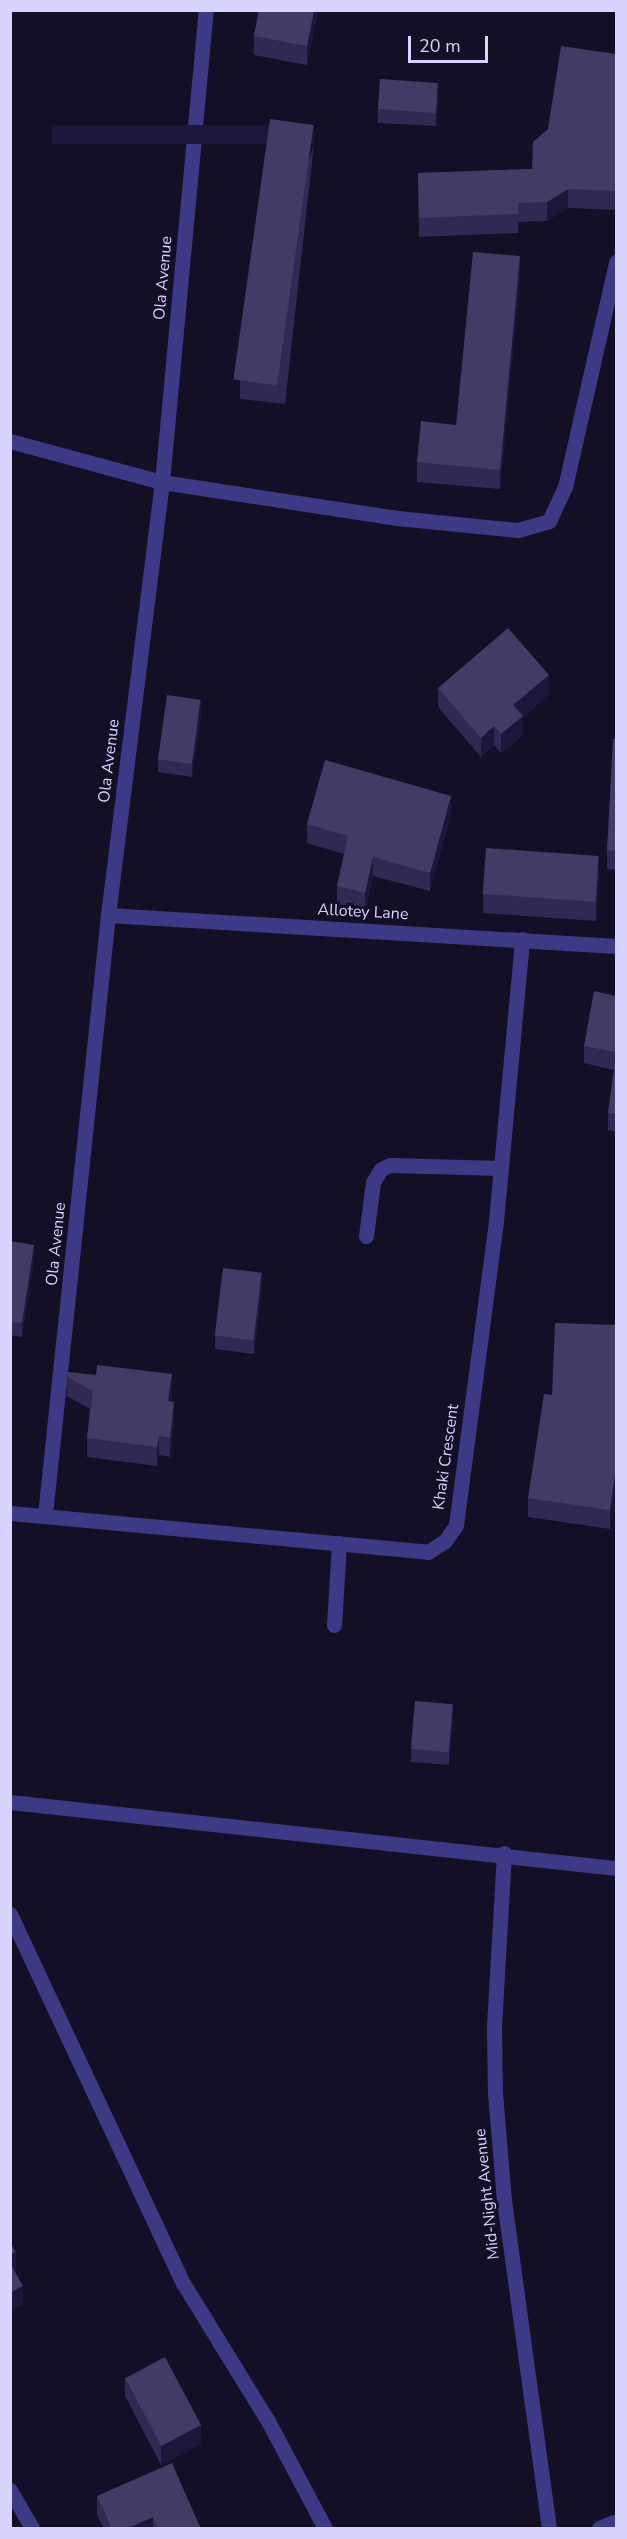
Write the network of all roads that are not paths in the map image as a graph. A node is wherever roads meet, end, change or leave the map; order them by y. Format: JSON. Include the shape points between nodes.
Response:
{"nodes":[{"id":1,"x":206,"y":10,"type":"edge"},
{"id":2,"x":616,"y":262,"type":"edge"},
{"id":3,"x":10,"y":441,"type":"edge"},
{"id":4,"x":162,"y":482,"type":"junction"},
{"id":5,"x":108,"y":915,"type":"junction"},
{"id":6,"x":522,"y":939,"type":"junction"},
{"id":7,"x":616,"y":946,"type":"edge"},
{"id":8,"x":501,"y":1168,"type":"junction"},
{"id":9,"x":366,"y":1236,"type":"dead end"},
{"id":10,"x":10,"y":1513,"type":"edge"},
{"id":11,"x":45,"y":1515,"type":"junction"},
{"id":12,"x":339,"y":1543,"type":"junction"},
{"id":13,"x":334,"y":1625,"type":"dead end"},
{"id":14,"x":10,"y":1803,"type":"edge"},
{"id":15,"x":504,"y":1853,"type":"junction"},
{"id":16,"x":616,"y":1868,"type":"edge"},
{"id":17,"x":10,"y":1914,"type":"edge"},
{"id":18,"x":10,"y":2490,"type":"edge"},
{"id":19,"x":616,"y":2521,"type":"edge"},
{"id":20,"x":32,"y":2529,"type":"edge"},
{"id":21,"x":325,"y":2529,"type":"edge"},
{"id":22,"x":549,"y":2529,"type":"edge"},
{"id":23,"x":599,"y":2529,"type":"edge"}],
"edges":[{"from":1,"to":4,"type":"street","name":"Ola Avenue"},
{"from":2,"to":4,"type":"street","via":[[566,487],[549,521],[518,530]]},
{"from":3,"to":4,"type":"street"},
{"from":4,"to":5,"type":"street","name":"Ola Avenue"},
{"from":5,"to":6,"type":"street","name":"Allotey Lane"},
{"from":5,"to":11,"type":"street","name":"Ola Avenue"},
{"from":6,"to":7,"type":"street","name":"Allotey Lane"},
{"from":6,"to":8,"type":"street","name":"Khaki Crescent"},
{"from":8,"to":9,"type":"street","via":[[381,1169],[372,1182]]},
{"from":8,"to":12,"type":"street","name":"Khaki Crescent","via":[[456,1525],[445,1541],[428,1552]]},
{"from":10,"to":11,"type":"street","name":"Khaki Crescent"},
{"from":11,"to":12,"type":"street","name":"Khaki Crescent"},
{"from":12,"to":13,"type":"street"},
{"from":14,"to":15,"type":"street"},
{"from":15,"to":16,"type":"street"},
{"from":15,"to":22,"type":"street","name":"Mid-Night Avenue","via":[[494,2025],[495,2093],[504,2200]]},
{"from":17,"to":21,"type":"street","via":[[183,2283],[268,2421]]},
{"from":18,"to":20,"type":"street"},
{"from":19,"to":23,"type":"street"}]}
